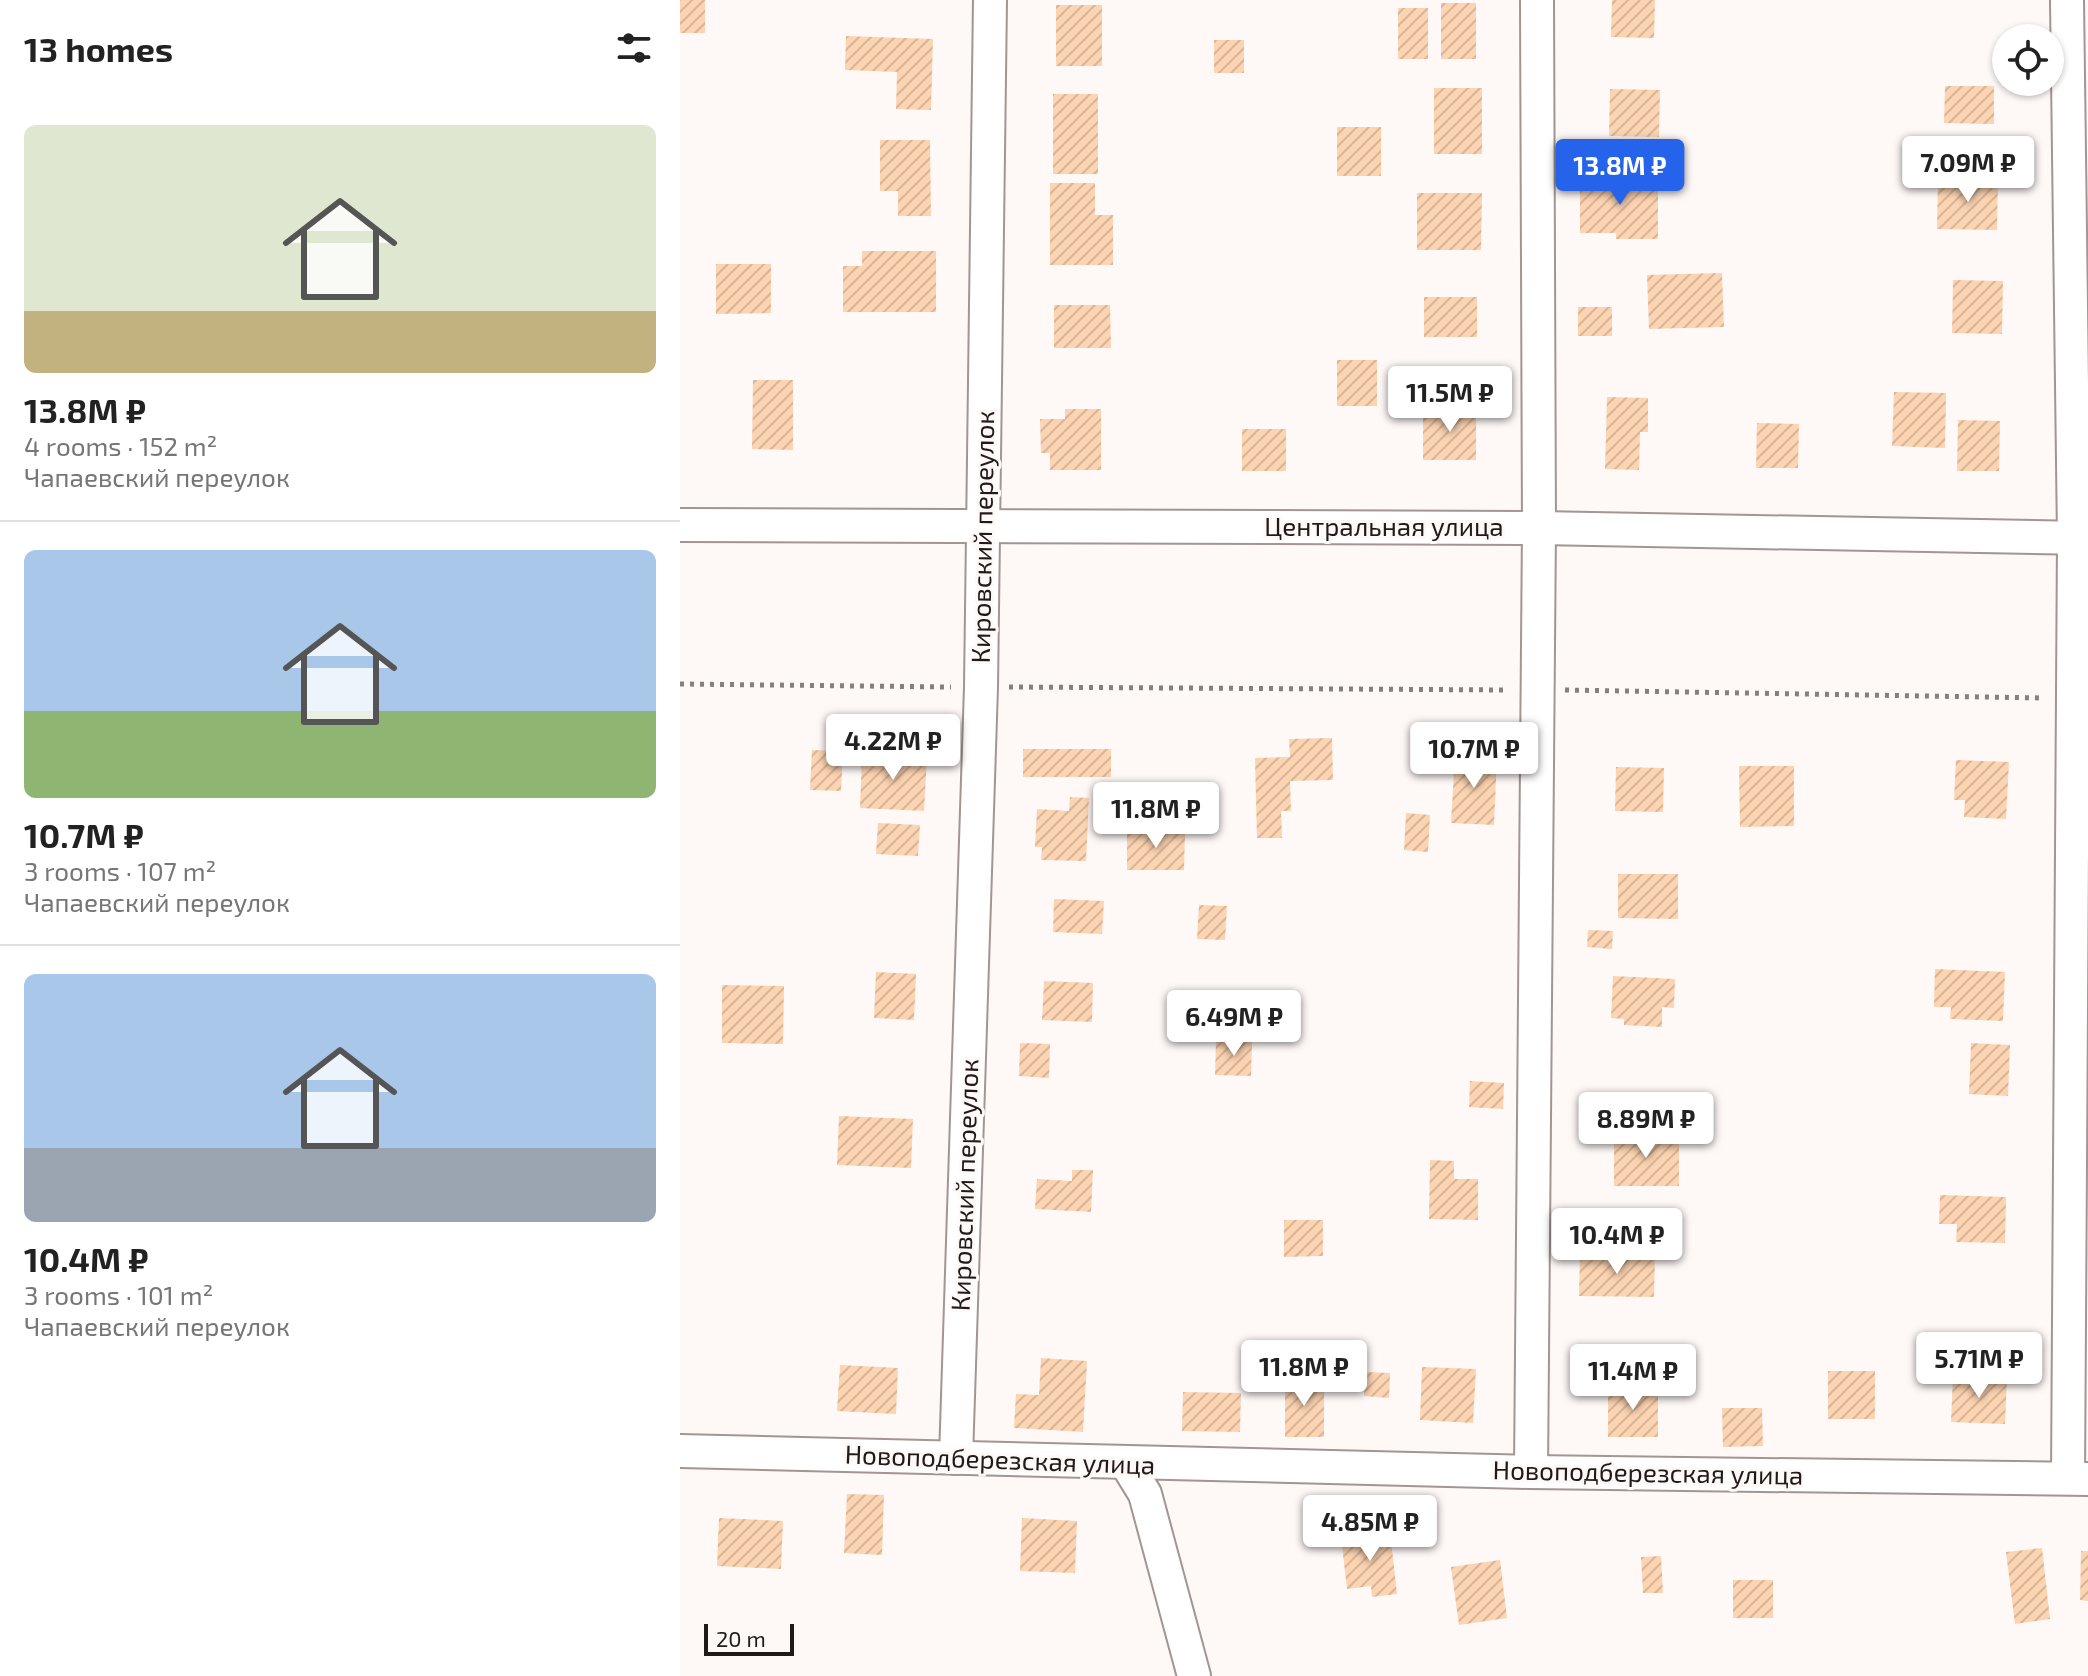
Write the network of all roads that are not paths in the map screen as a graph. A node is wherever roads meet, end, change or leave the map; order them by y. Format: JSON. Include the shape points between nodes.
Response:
{"nodes":[{"id":1,"x":990,"y":0,"type":"edge"},
{"id":2,"x":1537,"y":0,"type":"edge"},
{"id":3,"x":2067,"y":0,"type":"edge"},
{"id":4,"x":680,"y":525,"type":"edge"},
{"id":5,"x":983,"y":526,"type":"junction"},
{"id":6,"x":1539,"y":528,"type":"junction"},
{"id":7,"x":2081,"y":538,"type":"edge"},
{"id":8,"x":680,"y":1451,"type":"edge"},
{"id":9,"x":956,"y":1458,"type":"junction"},
{"id":10,"x":1126,"y":1463,"type":"junction"},
{"id":11,"x":1531,"y":1472,"type":"junction"},
{"id":12,"x":2078,"y":1479,"type":"edge"},
{"id":13,"x":1194,"y":1676,"type":"edge"}],
"edges":[{"from":1,"to":5,"type":"street","name":"Кировский переулок"},
{"from":2,"to":6,"type":"street"},
{"from":3,"to":7,"type":"street"},
{"from":4,"to":5,"type":"street","name":"Центральная улица"},
{"from":5,"to":6,"type":"street","name":"Центральная улица"},
{"from":5,"to":9,"type":"street","name":"Кировский переулок"},
{"from":6,"to":7,"type":"street","name":"Центральная улица"},
{"from":6,"to":11,"type":"street"},
{"from":7,"to":12,"type":"street","via":[[2073,699]]},
{"from":8,"to":9,"type":"street","name":"Новоподберезская улица"},
{"from":9,"to":10,"type":"street","name":"Новоподберезская улица"},
{"from":10,"to":11,"type":"street","name":"Новоподберезская улица"},
{"from":10,"to":13,"type":"street","via":[[1145,1494]]},
{"from":11,"to":12,"type":"street","name":"Новоподберезская улица"}]}
